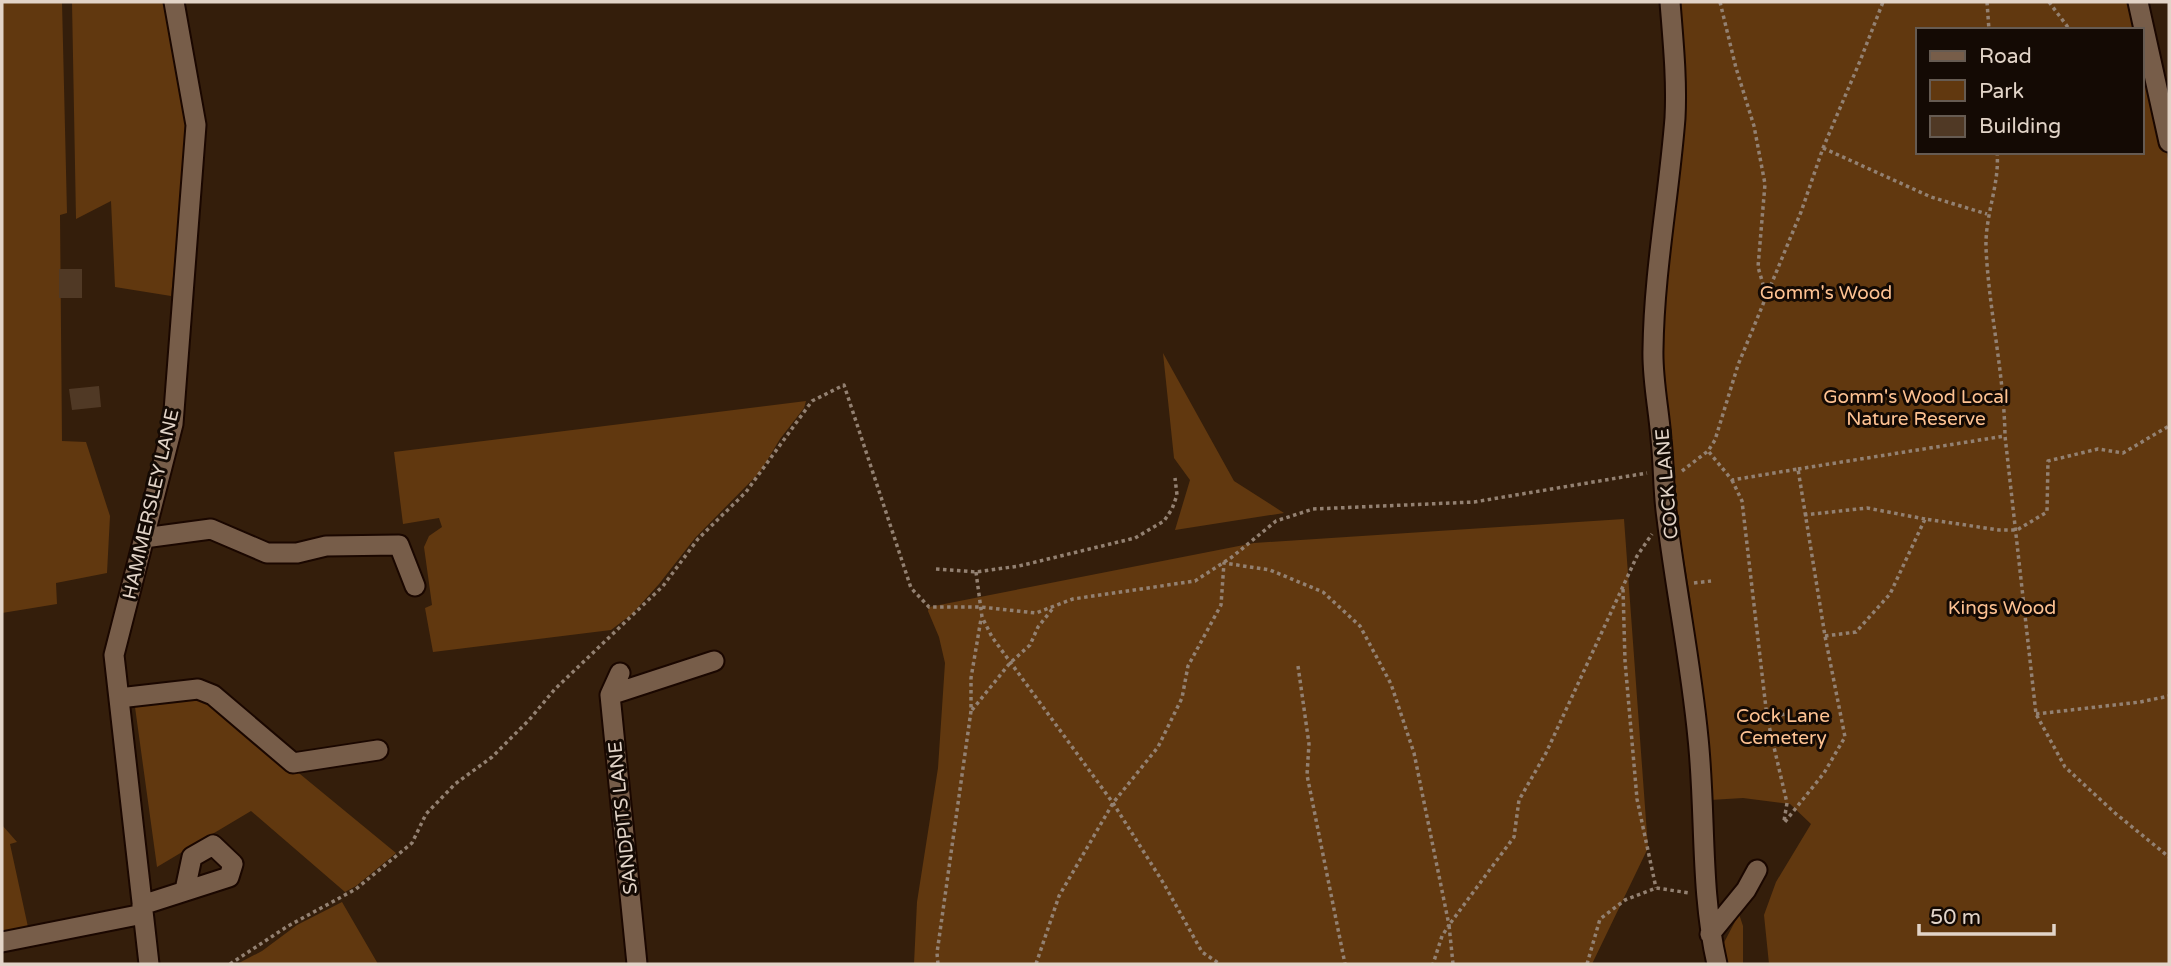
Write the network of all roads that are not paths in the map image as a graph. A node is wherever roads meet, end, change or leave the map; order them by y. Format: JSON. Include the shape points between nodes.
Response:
{"nodes":[{"id":1,"x":174,"y":2,"type":"edge"},
{"id":2,"x":1671,"y":2,"type":"edge"},
{"id":3,"x":2138,"y":2,"type":"edge"},
{"id":4,"x":2169,"y":142,"type":"edge"},
{"id":5,"x":144,"y":538,"type":"junction"},
{"id":6,"x":415,"y":586,"type":"dead end"},
{"id":7,"x":714,"y":662,"type":"dead end"},
{"id":8,"x":620,"y":673,"type":"dead end"},
{"id":9,"x":610,"y":695,"type":"junction"},
{"id":10,"x":119,"y":698,"type":"junction"},
{"id":11,"x":378,"y":750,"type":"dead end"},
{"id":12,"x":1757,"y":870,"type":"dead end"},
{"id":13,"x":185,"y":891,"type":"dead end"},
{"id":14,"x":143,"y":909,"type":"junction"},
{"id":15,"x":1710,"y":934,"type":"junction"},
{"id":16,"x":2,"y":942,"type":"edge"},
{"id":17,"x":149,"y":964,"type":"edge"},
{"id":18,"x":637,"y":964,"type":"edge"},
{"id":19,"x":1717,"y":964,"type":"edge"}],
"edges":[{"from":1,"to":5,"type":"street","name":"HAMMERSLEY LANE","via":[[196,125],[173,424]]},
{"from":2,"to":15,"type":"street","name":"COCK LANE","via":[[1675,115],[1658,261],[1653,354],[1667,516],[1698,736]]},
{"from":3,"to":4,"type":"street"},
{"from":5,"to":6,"type":"street","via":[[211,529],[267,553],[399,545]]},
{"from":5,"to":10,"type":"street","name":"HAMMERSLEY LANE","via":[[114,655]]},
{"from":7,"to":9,"type":"street"},
{"from":8,"to":9,"type":"street"},
{"from":9,"to":18,"type":"street","name":"SANDPITS LANE"},
{"from":10,"to":11,"type":"street","via":[[198,689],[213,695],[293,764]]},
{"from":10,"to":14,"type":"street","name":"HAMMERSLEY LANE"},
{"from":12,"to":15,"type":"street"},
{"from":13,"to":14,"type":"street"},
{"from":14,"to":16,"type":"street"},
{"from":14,"to":17,"type":"street","name":"HAMMERSLEY LANE"},
{"from":15,"to":19,"type":"street","name":"COCK LANE"}]}
